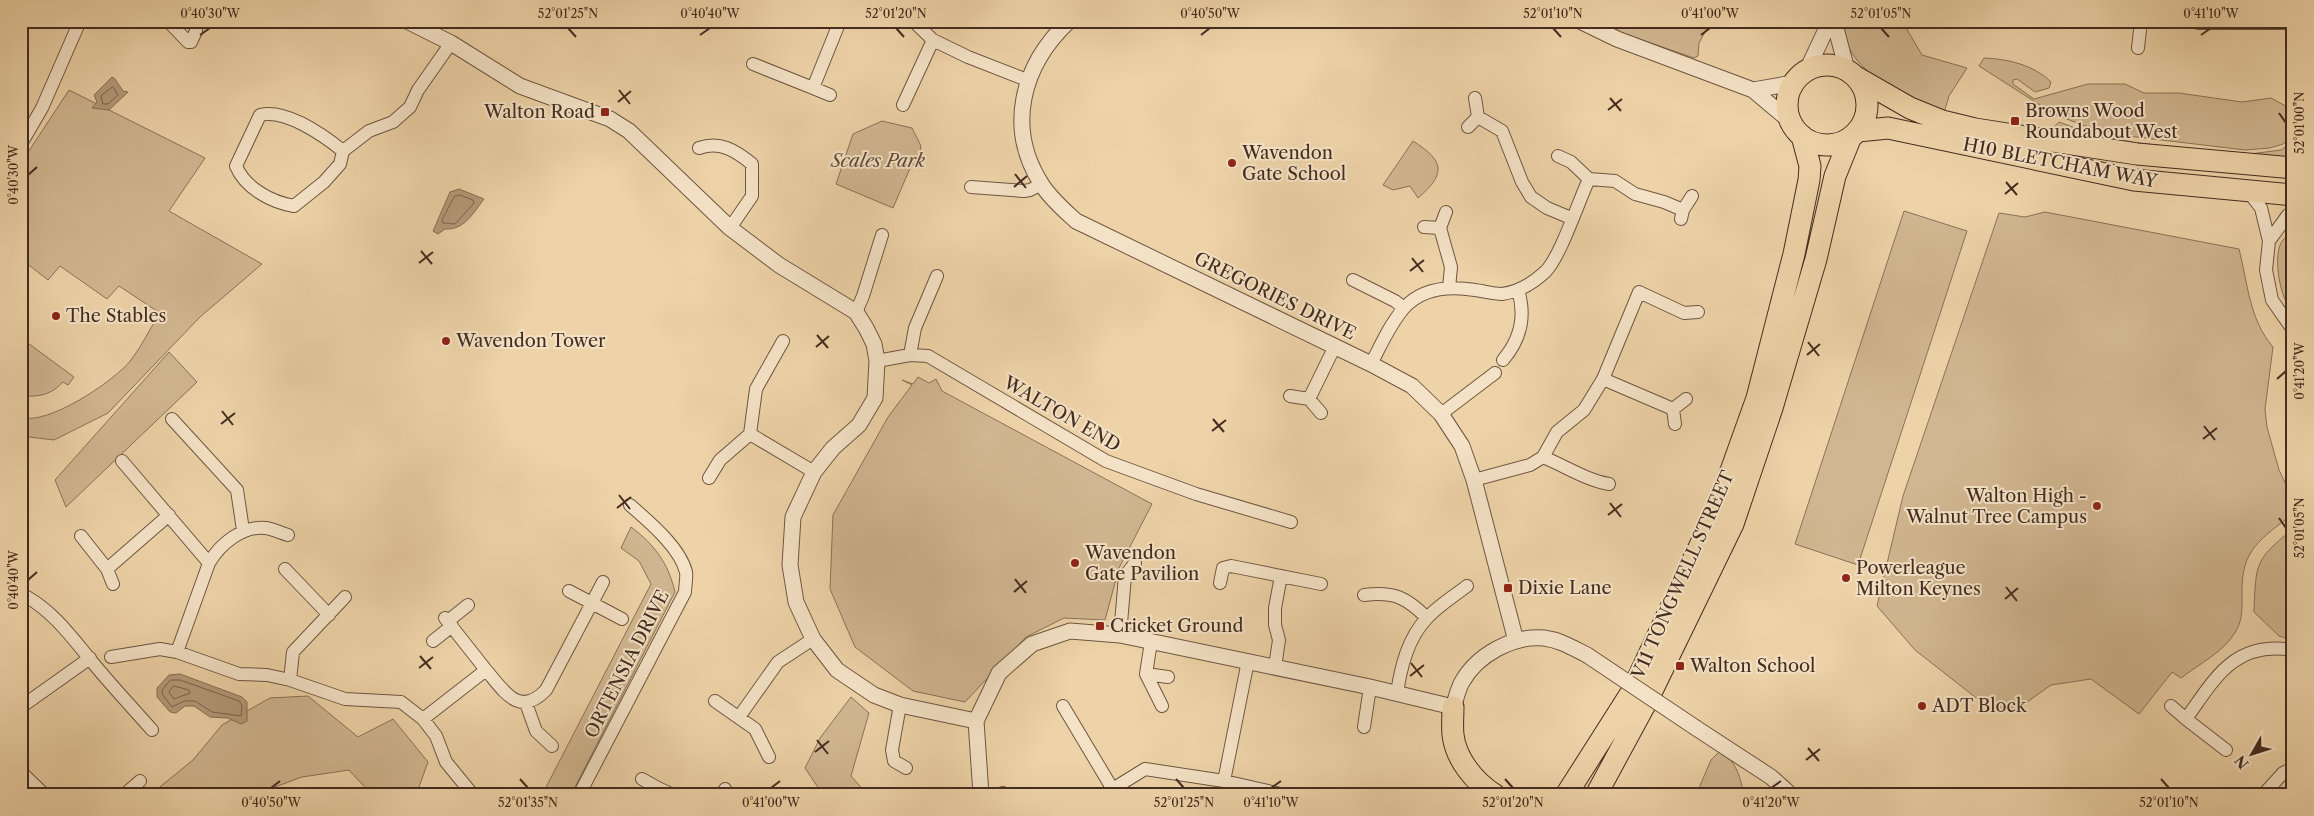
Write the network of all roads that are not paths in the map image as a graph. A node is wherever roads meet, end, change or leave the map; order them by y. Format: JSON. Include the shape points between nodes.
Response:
{"nodes":[{"id":1,"x":80,"y":21,"type":"edge"},
{"id":2,"x":168,"y":21,"type":"edge"},
{"id":3,"x":407,"y":21,"type":"edge"},
{"id":4,"x":840,"y":21,"type":"edge"},
{"id":5,"x":913,"y":21,"type":"edge"},
{"id":6,"x":1069,"y":21,"type":"edge"},
{"id":7,"x":1580,"y":21,"type":"edge"},
{"id":8,"x":1832,"y":21,"type":"edge"},
{"id":9,"x":2141,"y":21,"type":"edge"},
{"id":10,"x":2198,"y":23,"type":"dead end"},
{"id":11,"x":2250,"y":23,"type":"edge"},
{"id":12,"x":2293,"y":23,"type":"edge"},
{"id":13,"x":196,"y":31,"type":"dead end"},
{"id":14,"x":933,"y":40,"type":"junction"},
{"id":15,"x":451,"y":43,"type":"junction"},
{"id":16,"x":2138,"y":48,"type":"dead end"},
{"id":17,"x":753,"y":64,"type":"dead end"},
{"id":18,"x":1852,"y":74,"type":"junction"},
{"id":19,"x":1800,"y":77,"type":"junction"},
{"id":20,"x":1027,"y":80,"type":"junction"},
{"id":21,"x":813,"y":88,"type":"junction"},
{"id":22,"x":1752,"y":90,"type":"junction"},
{"id":23,"x":830,"y":95,"type":"dead end"},
{"id":24,"x":1475,"y":98,"type":"dead end"},
{"id":25,"x":903,"y":105,"type":"dead end"},
{"id":26,"x":1478,"y":117,"type":"junction"},
{"id":27,"x":1468,"y":127,"type":"dead end"},
{"id":28,"x":1796,"y":129,"type":"junction"},
{"id":29,"x":1939,"y":130,"type":"junction"},
{"id":30,"x":1854,"y":134,"type":"junction"},
{"id":31,"x":1974,"y":138,"type":"junction"},
{"id":32,"x":21,"y":144,"type":"edge"},
{"id":33,"x":699,"y":148,"type":"dead end"},
{"id":34,"x":343,"y":151,"type":"junction"},
{"id":35,"x":1558,"y":156,"type":"dead end"},
{"id":36,"x":2293,"y":167,"type":"edge"},
{"id":37,"x":1589,"y":179,"type":"junction"},
{"id":38,"x":1042,"y":184,"type":"junction"},
{"id":39,"x":971,"y":187,"type":"dead end"},
{"id":40,"x":2248,"y":191,"type":"junction"},
{"id":41,"x":2293,"y":195,"type":"edge"},
{"id":42,"x":1692,"y":196,"type":"dead end"},
{"id":43,"x":1446,"y":212,"type":"dead end"},
{"id":44,"x":2293,"y":213,"type":"edge"},
{"id":45,"x":1571,"y":218,"type":"junction"},
{"id":46,"x":1424,"y":226,"type":"dead end"},
{"id":47,"x":730,"y":228,"type":"junction"},
{"id":48,"x":1440,"y":228,"type":"junction"},
{"id":49,"x":882,"y":235,"type":"dead end"},
{"id":50,"x":2269,"y":241,"type":"junction"},
{"id":51,"x":937,"y":276,"type":"dead end"},
{"id":52,"x":1353,"y":280,"type":"dead end"},
{"id":53,"x":1449,"y":288,"type":"junction"},
{"id":54,"x":1518,"y":290,"type":"junction"},
{"id":55,"x":1404,"y":308,"type":"junction"},
{"id":56,"x":856,"y":312,"type":"junction"},
{"id":57,"x":1698,"y":312,"type":"dead end"},
{"id":58,"x":2293,"y":330,"type":"edge"},
{"id":59,"x":783,"y":341,"type":"dead end"},
{"id":60,"x":1335,"y":346,"type":"junction"},
{"id":61,"x":910,"y":355,"type":"junction"},
{"id":62,"x":1503,"y":360,"type":"dead end"},
{"id":63,"x":878,"y":361,"type":"junction"},
{"id":64,"x":1371,"y":364,"type":"junction"},
{"id":65,"x":1494,"y":373,"type":"dead end"},
{"id":66,"x":1603,"y":380,"type":"junction"},
{"id":67,"x":1290,"y":396,"type":"dead end"},
{"id":68,"x":1309,"y":399,"type":"junction"},
{"id":69,"x":1686,"y":399,"type":"dead end"},
{"id":70,"x":1673,"y":409,"type":"junction"},
{"id":71,"x":1321,"y":413,"type":"dead end"},
{"id":72,"x":1441,"y":414,"type":"junction"},
{"id":73,"x":172,"y":419,"type":"dead end"},
{"id":74,"x":1675,"y":424,"type":"dead end"},
{"id":75,"x":750,"y":434,"type":"junction"},
{"id":76,"x":1543,"y":457,"type":"junction"},
{"id":77,"x":122,"y":461,"type":"dead end"},
{"id":78,"x":814,"y":472,"type":"junction"},
{"id":79,"x":709,"y":478,"type":"dead end"},
{"id":80,"x":1474,"y":480,"type":"junction"},
{"id":81,"x":1609,"y":484,"type":"dead end"},
{"id":82,"x":630,"y":505,"type":"dead end"},
{"id":83,"x":169,"y":515,"type":"junction"},
{"id":84,"x":1291,"y":522,"type":"dead end"},
{"id":85,"x":243,"y":530,"type":"junction"},
{"id":86,"x":288,"y":535,"type":"dead end"},
{"id":87,"x":81,"y":536,"type":"dead end"},
{"id":88,"x":209,"y":563,"type":"junction"},
{"id":89,"x":1135,"y":563,"type":"dead end"},
{"id":90,"x":285,"y":568,"type":"dead end"},
{"id":91,"x":107,"y":569,"type":"junction"},
{"id":92,"x":1281,"y":576,"type":"junction"},
{"id":93,"x":602,"y":582,"type":"dead end"},
{"id":94,"x":1220,"y":583,"type":"dead end"},
{"id":95,"x":113,"y":584,"type":"dead end"},
{"id":96,"x":1321,"y":584,"type":"dead end"},
{"id":97,"x":1467,"y":586,"type":"dead end"},
{"id":98,"x":570,"y":590,"type":"dead end"},
{"id":99,"x":1364,"y":595,"type":"dead end"},
{"id":100,"x":345,"y":596,"type":"dead end"},
{"id":101,"x":27,"y":597,"type":"dead end"},
{"id":102,"x":592,"y":603,"type":"junction"},
{"id":103,"x":468,"y":605,"type":"dead end"},
{"id":104,"x":329,"y":615,"type":"junction"},
{"id":105,"x":1427,"y":618,"type":"junction"},
{"id":106,"x":622,"y":619,"type":"dead end"},
{"id":107,"x":448,"y":622,"type":"junction"},
{"id":108,"x":1120,"y":635,"type":"junction"},
{"id":109,"x":813,"y":639,"type":"junction"},
{"id":110,"x":433,"y":641,"type":"dead end"},
{"id":111,"x":1516,"y":641,"type":"junction"},
{"id":112,"x":1152,"y":642,"type":"junction"},
{"id":113,"x":2293,"y":650,"type":"edge"},
{"id":114,"x":176,"y":652,"type":"junction"},
{"id":115,"x":111,"y":657,"type":"dead end"},
{"id":116,"x":90,"y":658,"type":"junction"},
{"id":117,"x":1248,"y":661,"type":"junction"},
{"id":118,"x":1275,"y":667,"type":"junction"},
{"id":119,"x":486,"y":670,"type":"junction"},
{"id":120,"x":1146,"y":674,"type":"junction"},
{"id":121,"x":1168,"y":677,"type":"dead end"},
{"id":122,"x":290,"y":680,"type":"junction"},
{"id":123,"x":1370,"y":687,"type":"junction"},
{"id":124,"x":1397,"y":693,"type":"junction"},
{"id":125,"x":715,"y":701,"type":"dead end"},
{"id":126,"x":526,"y":703,"type":"junction"},
{"id":127,"x":900,"y":705,"type":"junction"},
{"id":128,"x":1162,"y":706,"type":"dead end"},
{"id":129,"x":2171,"y":706,"type":"dead end"},
{"id":130,"x":21,"y":707,"type":"edge"},
{"id":131,"x":1453,"y":707,"type":"junction"},
{"id":132,"x":1069,"y":710,"type":"dead end"},
{"id":133,"x":739,"y":717,"type":"junction"},
{"id":134,"x":423,"y":719,"type":"junction"},
{"id":135,"x":2186,"y":719,"type":"junction"},
{"id":136,"x":976,"y":721,"type":"junction"},
{"id":137,"x":1364,"y":727,"type":"dead end"},
{"id":138,"x":152,"y":730,"type":"dead end"},
{"id":139,"x":552,"y":746,"type":"dead end"},
{"id":140,"x":2226,"y":750,"type":"dead end"},
{"id":141,"x":769,"y":756,"type":"dead end"},
{"id":142,"x":906,"y":768,"type":"dead end"},
{"id":143,"x":2293,"y":768,"type":"edge"},
{"id":144,"x":21,"y":772,"type":"edge"},
{"id":145,"x":642,"y":779,"type":"dead end"},
{"id":146,"x":140,"y":781,"type":"dead end"},
{"id":147,"x":1224,"y":781,"type":"junction"},
{"id":148,"x":657,"y":791,"type":"edge"},
{"id":149,"x":1107,"y":791,"type":"edge"},
{"id":150,"x":1251,"y":791,"type":"edge"},
{"id":151,"x":45,"y":795,"type":"edge"},
{"id":152,"x":124,"y":795,"type":"edge"},
{"id":153,"x":473,"y":795,"type":"edge"},
{"id":154,"x":579,"y":795,"type":"edge"},
{"id":155,"x":673,"y":795,"type":"edge"},
{"id":156,"x":981,"y":795,"type":"edge"},
{"id":157,"x":1285,"y":795,"type":"edge"},
{"id":158,"x":1495,"y":795,"type":"edge"},
{"id":159,"x":1566,"y":795,"type":"edge"},
{"id":160,"x":1596,"y":795,"type":"edge"},
{"id":161,"x":1791,"y":795,"type":"edge"},
{"id":162,"x":2263,"y":795,"type":"edge"}],
"edges":[{"from":1,"to":32,"type":"street","via":[[42,108]]},
{"from":2,"to":13,"type":"street","via":[[188,42]]},
{"from":3,"to":15,"type":"street"},
{"from":4,"to":21,"type":"street"},
{"from":5,"to":14,"type":"street"},
{"from":6,"to":20,"type":"street","name":"GREGORIES DRIVE","via":[[1039,55]]},
{"from":7,"to":22,"type":"street","via":[[1617,39]]},
{"from":8,"to":18,"type":"street"},
{"from":8,"to":19,"type":"street"},
{"from":9,"to":16,"type":"street"},
{"from":10,"to":11,"type":"street"},
{"from":11,"to":12,"type":"street"},
{"from":14,"to":20,"type":"street"},
{"from":14,"to":25,"type":"street"},
{"from":15,"to":34,"type":"street","via":[[418,90],[410,108],[394,122],[370,131]]},
{"from":15,"to":47,"type":"street","via":[[520,86],[610,119],[629,130]]},
{"from":17,"to":21,"type":"street"},
{"from":18,"to":19,"type":"highway","via":[[1827,65]]},
{"from":18,"to":29,"type":"highway","name":"H10 BLETCHAM WAY","via":[[1910,108]]},
{"from":18,"to":30,"type":"highway","via":[[1863,87],[1867,104],[1864,121]]},
{"from":19,"to":22,"type":"street"},
{"from":19,"to":28,"type":"highway","via":[[1787,98]]},
{"from":20,"to":38,"type":"street","name":"GREGORIES DRIVE","via":[[1022,129],[1026,149]]},
{"from":21,"to":23,"type":"street"},
{"from":22,"to":28,"type":"street"},
{"from":24,"to":26,"type":"street"},
{"from":26,"to":27,"type":"street"},
{"from":26,"to":45,"type":"street","via":[[1502,131],[1531,197]]},
{"from":28,"to":30,"type":"highway","via":[[1820,145],[1836,144]]},
{"from":28,"to":159,"type":"highway","name":"V11 TONGWELL STREET","via":[[1810,166],[1809,180],[1794,254],[1757,398],[1724,489],[1630,693]]},
{"from":29,"to":30,"type":"highway","name":"H10 BLETCHAM WAY","via":[[1888,128]]},
{"from":29,"to":31,"type":"highway","name":"H10 BLETCHAM WAY"},
{"from":30,"to":160,"type":"highway","name":"V11 TONGWELL STREET","via":[[1835,176],[1816,259],[1772,408],[1733,524],[1648,699]]},
{"from":31,"to":36,"type":"highway","name":"H10 BLETCHAM WAY"},
{"from":31,"to":40,"type":"highway","name":"H10 BLETCHAM WAY","via":[[2134,180]]},
{"from":33,"to":47,"type":"street","via":[[712,144],[736,150],[752,164],[752,196]]},
{"from":34,"to":34,"type":"street","via":[[340,164],[330,176],[294,206],[276,203],[241,178],[236,166],[260,115],[271,113],[320,132]]},
{"from":35,"to":37,"type":"street","via":[[1571,162]]},
{"from":37,"to":42,"type":"street","via":[[1615,181],[1635,194],[1664,202],[1682,215]]},
{"from":37,"to":45,"type":"street"},
{"from":38,"to":39,"type":"street","via":[[1024,191]]},
{"from":38,"to":60,"type":"street","name":"GREGORIES DRIVE","via":[[1076,221]]},
{"from":40,"to":41,"type":"highway","name":"H10 BLETCHAM WAY"},
{"from":40,"to":50,"type":"street","via":[[2261,208]]},
{"from":43,"to":48,"type":"street"},
{"from":44,"to":50,"type":"street"},
{"from":45,"to":54,"type":"street","via":[[1547,271]]},
{"from":46,"to":48,"type":"street"},
{"from":47,"to":56,"type":"street","via":[[779,265]]},
{"from":48,"to":53,"type":"street","via":[[1451,267]]},
{"from":49,"to":56,"type":"street"},
{"from":50,"to":58,"type":"street","via":[[2266,270],[2272,300]]},
{"from":51,"to":61,"type":"street","via":[[915,328]]},
{"from":52,"to":55,"type":"street"},
{"from":53,"to":54,"type":"street","via":[[1500,294]]},
{"from":53,"to":55,"type":"street","via":[[1432,290]]},
{"from":54,"to":62,"type":"street","via":[[1523,319],[1512,350]]},
{"from":55,"to":64,"type":"street"},
{"from":56,"to":63,"type":"street","via":[[874,344]]},
{"from":57,"to":66,"type":"street","via":[[1684,313],[1639,292]]},
{"from":59,"to":75,"type":"street","via":[[756,390]]},
{"from":60,"to":64,"type":"street","name":"GREGORIES DRIVE"},
{"from":60,"to":68,"type":"street"},
{"from":61,"to":63,"type":"street","name":"WALTON END"},
{"from":61,"to":84,"type":"street","name":"WALTON END","via":[[928,356],[1106,461],[1196,494]]},
{"from":63,"to":78,"type":"street","via":[[875,398],[859,425],[833,448]]},
{"from":64,"to":72,"type":"street","name":"GREGORIES DRIVE","via":[[1412,386]]},
{"from":65,"to":72,"type":"street"},
{"from":66,"to":70,"type":"street"},
{"from":66,"to":76,"type":"street","via":[[1584,410],[1557,432]]},
{"from":67,"to":68,"type":"street"},
{"from":68,"to":71,"type":"street"},
{"from":69,"to":70,"type":"street"},
{"from":70,"to":74,"type":"street"},
{"from":72,"to":80,"type":"street","name":"GREGORIES DRIVE","via":[[1462,446]]},
{"from":73,"to":85,"type":"street","via":[[237,490]]},
{"from":75,"to":78,"type":"street"},
{"from":75,"to":79,"type":"street","via":[[720,460]]},
{"from":76,"to":80,"type":"street","via":[[1530,465]]},
{"from":76,"to":81,"type":"street","via":[[1592,481]]},
{"from":77,"to":83,"type":"street"},
{"from":78,"to":109,"type":"street","via":[[793,517],[790,565],[796,602]]},
{"from":80,"to":111,"type":"street","name":"GREGORIES DRIVE"},
{"from":82,"to":154,"type":"street","name":"ORTENSIA DRIVE","via":[[677,555],[686,572],[685,592]]},
{"from":83,"to":88,"type":"street"},
{"from":83,"to":91,"type":"street"},
{"from":85,"to":86,"type":"street","via":[[265,528]]},
{"from":85,"to":88,"type":"street","via":[[215,553]]},
{"from":87,"to":91,"type":"street"},
{"from":88,"to":114,"type":"street"},
{"from":89,"to":108,"type":"street","via":[[1125,576]]},
{"from":90,"to":104,"type":"street"},
{"from":91,"to":95,"type":"street"},
{"from":92,"to":94,"type":"street","via":[[1231,566],[1224,568]]},
{"from":92,"to":96,"type":"street"},
{"from":92,"to":118,"type":"street","via":[[1275,608],[1279,640]]},
{"from":93,"to":102,"type":"street"},
{"from":97,"to":105,"type":"street"},
{"from":98,"to":102,"type":"street"},
{"from":99,"to":105,"type":"street","via":[[1380,593],[1402,597]]},
{"from":100,"to":104,"type":"street"},
{"from":101,"to":116,"type":"street","via":[[68,630]]},
{"from":102,"to":106,"type":"street"},
{"from":102,"to":126,"type":"street","via":[[546,690],[537,699]]},
{"from":103,"to":107,"type":"street"},
{"from":104,"to":122,"type":"street","via":[[293,652]]},
{"from":105,"to":124,"type":"street","via":[[1412,640],[1400,670]]},
{"from":107,"to":110,"type":"street"},
{"from":107,"to":119,"type":"street"},
{"from":108,"to":112,"type":"street"},
{"from":108,"to":136,"type":"street","via":[[1070,631],[1032,644],[999,673]]},
{"from":109,"to":127,"type":"street","via":[[837,670],[874,695]]},
{"from":109,"to":133,"type":"street","via":[[778,662]]},
{"from":111,"to":131,"type":"street","via":[[1492,650],[1474,664],[1462,682]]},
{"from":111,"to":161,"type":"street","bridge":true,"via":[[1543,638],[1563,642],[1587,655],[1771,778]]},
{"from":112,"to":117,"type":"street"},
{"from":112,"to":120,"type":"street"},
{"from":113,"to":135,"type":"street","via":[[2252,651],[2232,661],[2218,674]]},
{"from":114,"to":115,"type":"street","via":[[160,649]]},
{"from":114,"to":122,"type":"street","via":[[239,674]]},
{"from":116,"to":130,"type":"street"},
{"from":116,"to":138,"type":"street"},
{"from":117,"to":118,"type":"street"},
{"from":117,"to":147,"type":"street"},
{"from":118,"to":123,"type":"street"},
{"from":119,"to":126,"type":"street","via":[[508,696]]},
{"from":119,"to":134,"type":"street"},
{"from":120,"to":121,"type":"street"},
{"from":120,"to":128,"type":"street"},
{"from":122,"to":134,"type":"street","via":[[345,699],[401,702]]},
{"from":123,"to":124,"type":"street"},
{"from":123,"to":137,"type":"street"},
{"from":124,"to":131,"type":"street"},
{"from":125,"to":133,"type":"street"},
{"from":126,"to":139,"type":"street","via":[[536,731]]},
{"from":127,"to":136,"type":"street"},
{"from":127,"to":142,"type":"street","via":[[892,750],[894,761]]},
{"from":129,"to":135,"type":"street"},
{"from":131,"to":158,"type":"highway","via":[[1453,736],[1466,768]]},
{"from":132,"to":149,"type":"street"},
{"from":133,"to":141,"type":"street","via":[[755,729]]},
{"from":134,"to":153,"type":"street","via":[[436,736],[446,762]]},
{"from":135,"to":140,"type":"street"},
{"from":136,"to":156,"type":"street"},
{"from":143,"to":162,"type":"street","via":[[2283,773]]},
{"from":144,"to":151,"type":"street"},
{"from":145,"to":148,"type":"street"},
{"from":146,"to":152,"type":"street"},
{"from":147,"to":149,"type":"street","via":[[1145,769]]},
{"from":147,"to":150,"type":"street"},
{"from":148,"to":155,"type":"street"},
{"from":150,"to":157,"type":"street"}]}
